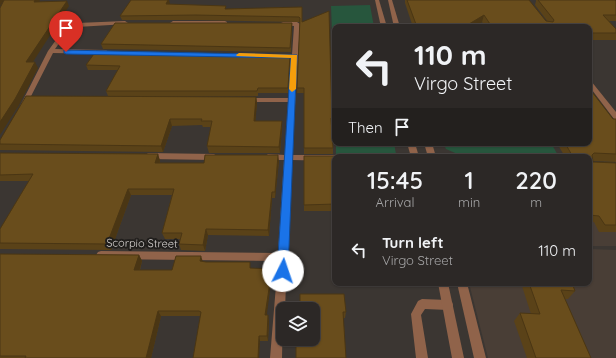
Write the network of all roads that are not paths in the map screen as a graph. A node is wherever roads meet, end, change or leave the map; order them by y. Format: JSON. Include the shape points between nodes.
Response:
{"nodes":[{"id":1,"x":377,"y":0,"type":"edge"},
{"id":2,"x":390,"y":0,"type":"edge"},
{"id":3,"x":134,"y":23,"type":"edge"},
{"id":4,"x":164,"y":23,"type":"edge"},
{"id":5,"x":228,"y":23,"type":"edge"},
{"id":6,"x":274,"y":24,"type":"edge"},
{"id":7,"x":383,"y":24,"type":"edge"},
{"id":8,"x":396,"y":24,"type":"edge"},
{"id":9,"x":51,"y":51,"type":"junction"},
{"id":10,"x":114,"y":53,"type":"edge"},
{"id":11,"x":592,"y":86,"type":"edge"},
{"id":12,"x":236,"y":100,"type":"edge"},
{"id":13,"x":292,"y":100,"type":"junction"},
{"id":14,"x":20,"y":111,"type":"edge"},
{"id":15,"x":616,"y":118,"type":"edge"},
{"id":16,"x":140,"y":156,"type":"edge"},
{"id":17,"x":218,"y":157,"type":"edge"},
{"id":18,"x":258,"y":157,"type":"edge"},
{"id":19,"x":289,"y":157,"type":"junction"},
{"id":20,"x":332,"y":158,"type":"edge"},
{"id":21,"x":95,"y":255,"type":"edge"},
{"id":22,"x":284,"y":256,"type":"junction"},
{"id":23,"x":444,"y":286,"type":"edge"},
{"id":24,"x":463,"y":286,"type":"edge"},
{"id":25,"x":448,"y":305,"type":"junction"},
{"id":26,"x":276,"y":358,"type":"edge"},
{"id":27,"x":422,"y":358,"type":"edge"},
{"id":28,"x":458,"y":358,"type":"edge"},
{"id":29,"x":480,"y":358,"type":"edge"}],
"edges":[{"from":1,"to":7,"type":"street"},
{"from":2,"to":8,"type":"street"},
{"from":3,"to":9,"type":"street","via":[[68,27]]},
{"from":4,"to":5,"type":"street"},
{"from":6,"to":13,"type":"street","via":[[297,24],[291,56]]},
{"from":9,"to":10,"type":"street"},
{"from":9,"to":14,"type":"street","via":[[30,99]]},
{"from":11,"to":15,"type":"street"},
{"from":12,"to":13,"type":"street"},
{"from":13,"to":19,"type":"street"},
{"from":16,"to":17,"type":"street"},
{"from":18,"to":19,"type":"street"},
{"from":19,"to":20,"type":"street"},
{"from":19,"to":22,"type":"street"},
{"from":21,"to":22,"type":"street","name":"Scorpio Street"},
{"from":22,"to":26,"type":"street"},
{"from":23,"to":25,"type":"street"},
{"from":24,"to":29,"type":"street"},
{"from":25,"to":27,"type":"street","via":[[422,304],[416,314]]},
{"from":25,"to":28,"type":"street"}]}
